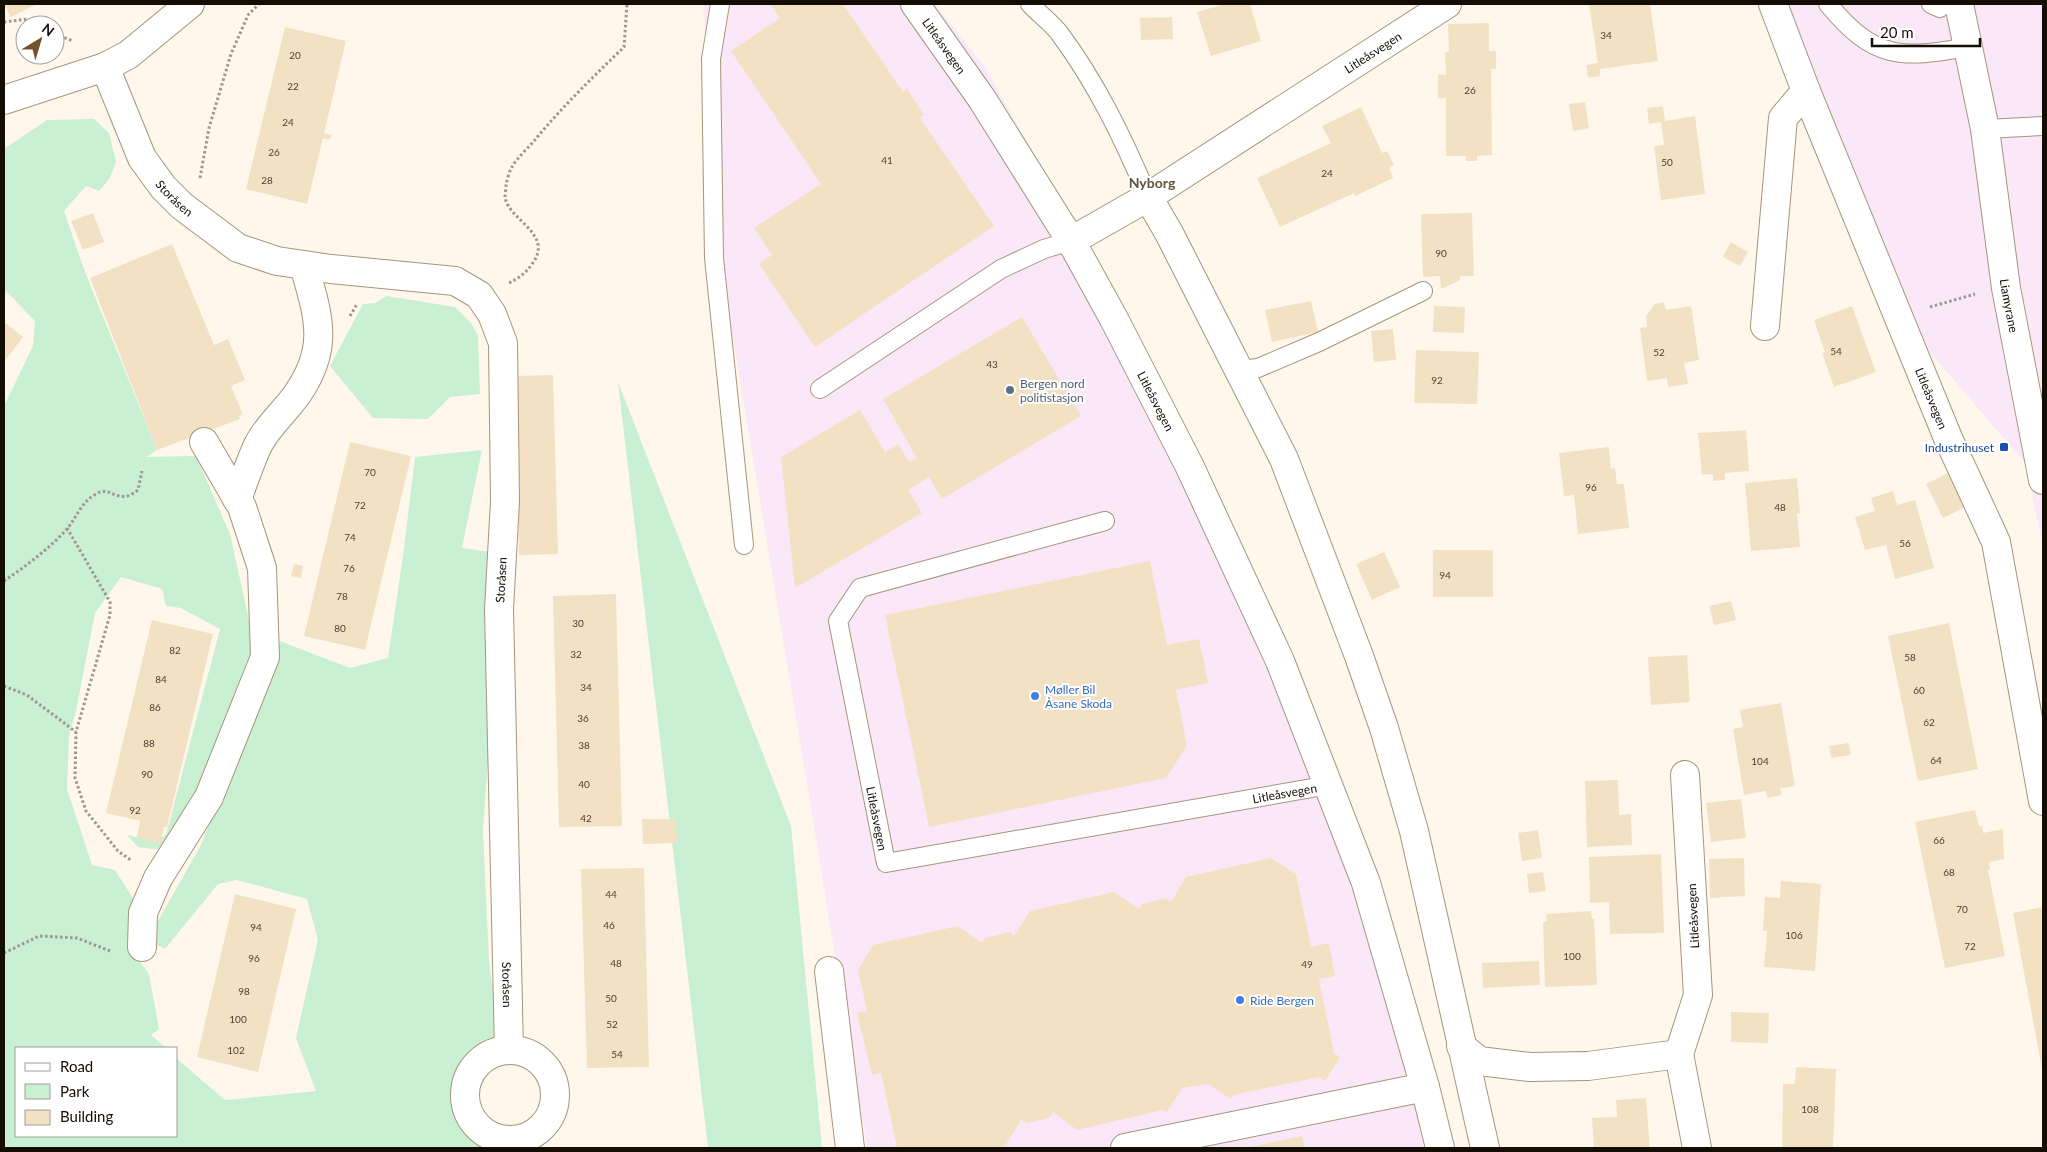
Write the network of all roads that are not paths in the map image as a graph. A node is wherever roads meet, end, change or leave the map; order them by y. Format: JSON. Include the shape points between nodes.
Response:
{"nodes":[{"id":1,"x":190,"y":4,"type":"edge"},
{"id":2,"x":720,"y":4,"type":"edge"},
{"id":3,"x":915,"y":4,"type":"edge"},
{"id":4,"x":1447,"y":4,"type":"edge"},
{"id":5,"x":1773,"y":4,"type":"edge"},
{"id":6,"x":1828,"y":4,"type":"edge"},
{"id":7,"x":1931,"y":4,"type":"edge"},
{"id":8,"x":1944,"y":4,"type":"edge"},
{"id":9,"x":1959,"y":4,"type":"edge"},
{"id":10,"x":1031,"y":5,"type":"edge"},
{"id":11,"x":1968,"y":47,"type":"junction"},
{"id":12,"x":105,"y":67,"type":"junction"},
{"id":13,"x":1806,"y":91,"type":"junction"},
{"id":14,"x":4,"y":100,"type":"edge"},
{"id":15,"x":2043,"y":126,"type":"edge"},
{"id":16,"x":1985,"y":129,"type":"junction"},
{"id":17,"x":1148,"y":197,"type":"junction"},
{"id":18,"x":1071,"y":241,"type":"junction"},
{"id":19,"x":304,"y":265,"type":"junction"},
{"id":20,"x":1423,"y":291,"type":"dead end"},
{"id":21,"x":1765,"y":326,"type":"dead end"},
{"id":22,"x":1239,"y":370,"type":"junction"},
{"id":23,"x":820,"y":389,"type":"dead end"},
{"id":24,"x":204,"y":442,"type":"dead end"},
{"id":25,"x":2043,"y":480,"type":"edge"},
{"id":26,"x":237,"y":499,"type":"junction"},
{"id":27,"x":1105,"y":522,"type":"dead end"},
{"id":28,"x":744,"y":545,"type":"dead end"},
{"id":29,"x":1685,"y":775,"type":"dead end"},
{"id":30,"x":1329,"y":785,"type":"junction"},
{"id":31,"x":2043,"y":801,"type":"edge"},
{"id":32,"x":142,"y":947,"type":"road end"},
{"id":33,"x":829,"y":971,"type":"dead end"},
{"id":34,"x":1461,"y":1046,"type":"junction"},
{"id":35,"x":509,"y":1050,"type":"junction"},
{"id":36,"x":1678,"y":1054,"type":"junction"},
{"id":37,"x":1425,"y":1087,"type":"junction"},
{"id":38,"x":537,"y":1141,"type":"edge"},
{"id":39,"x":850,"y":1148,"type":"edge"},
{"id":40,"x":1126,"y":1148,"type":"edge"},
{"id":41,"x":1440,"y":1148,"type":"edge"},
{"id":42,"x":1485,"y":1148,"type":"edge"},
{"id":43,"x":1697,"y":1148,"type":"edge"}],
"edges":[{"from":1,"to":12,"type":"street","via":[[128,55]]},
{"from":2,"to":28,"type":"lane","via":[[711,60],[714,258]]},
{"from":3,"to":18,"type":"street","name":"Litleåsvegen","via":[[982,99]]},
{"from":4,"to":17,"type":"street","name":"Litleåsvegen"},
{"from":5,"to":13,"type":"street","name":"Litleåsvegen"},
{"from":6,"to":11,"type":"lane","via":[[1856,34],[1887,52],[1912,55]]},
{"from":7,"to":8,"type":"lane","via":[[1940,8]]},
{"from":9,"to":11,"type":"street","name":"Liamyrane"},
{"from":10,"to":17,"type":"lane","via":[[1059,33],[1092,81],[1121,134]]},
{"from":11,"to":16,"type":"street","name":"Liamyrane"},
{"from":12,"to":14,"type":"street"},
{"from":12,"to":19,"type":"street","name":"Storåsen","via":[[142,158],[182,206],[238,248],[277,261]]},
{"from":13,"to":21,"type":"street","via":[[1783,118]]},
{"from":13,"to":31,"type":"street","name":"Litleåsvegen","via":[[1948,438],[1996,542]]},
{"from":15,"to":16,"type":"lane"},
{"from":16,"to":25,"type":"street","name":"Liamyrane","via":[[2006,288]]},
{"from":17,"to":18,"type":"street","name":"Litleåsvegen"},
{"from":17,"to":22,"type":"street"},
{"from":18,"to":23,"type":"lane","via":[[1044,249],[1001,269]]},
{"from":18,"to":30,"type":"street","name":"Litleåsvegen","via":[[1193,474],[1280,661]]},
{"from":19,"to":26,"type":"street","via":[[319,320],[316,358],[298,394],[258,444]]},
{"from":19,"to":35,"type":"street","name":"Storåsen","via":[[455,281],[479,296],[492,314],[504,343],[505,501],[499,609]]},
{"from":20,"to":22,"type":"lane","via":[[1320,342],[1258,368]]},
{"from":22,"to":34,"type":"street","via":[[1284,459],[1384,728],[1414,831]]},
{"from":24,"to":26,"type":"street"},
{"from":26,"to":32,"type":"street","via":[[262,568],[265,657],[209,797],[158,878],[143,913]]},
{"from":27,"to":30,"type":"lane","name":"Litleåsvegen","via":[[860,588],[838,621],[886,863]]},
{"from":29,"to":36,"type":"street","name":"Litleåsvegen","via":[[1698,995]]},
{"from":30,"to":37,"type":"street","name":"Litleåsvegen","via":[[1366,883]]},
{"from":33,"to":39,"type":"street"},
{"from":34,"to":36,"type":"street","via":[[1479,1061],[1530,1067],[1588,1066]]},
{"from":34,"to":42,"type":"street"},
{"from":35,"to":38,"type":"street","via":[[524,1052],[537,1059],[553,1082],[555,1097],[552,1111]]},
{"from":35,"to":38,"type":"street","via":[[494,1052],[471,1071],[465,1100],[469,1114],[490,1135],[505,1140]]},
{"from":36,"to":43,"type":"street"},
{"from":37,"to":40,"type":"street"},
{"from":37,"to":41,"type":"street","name":"Litleåsvegen"}]}
